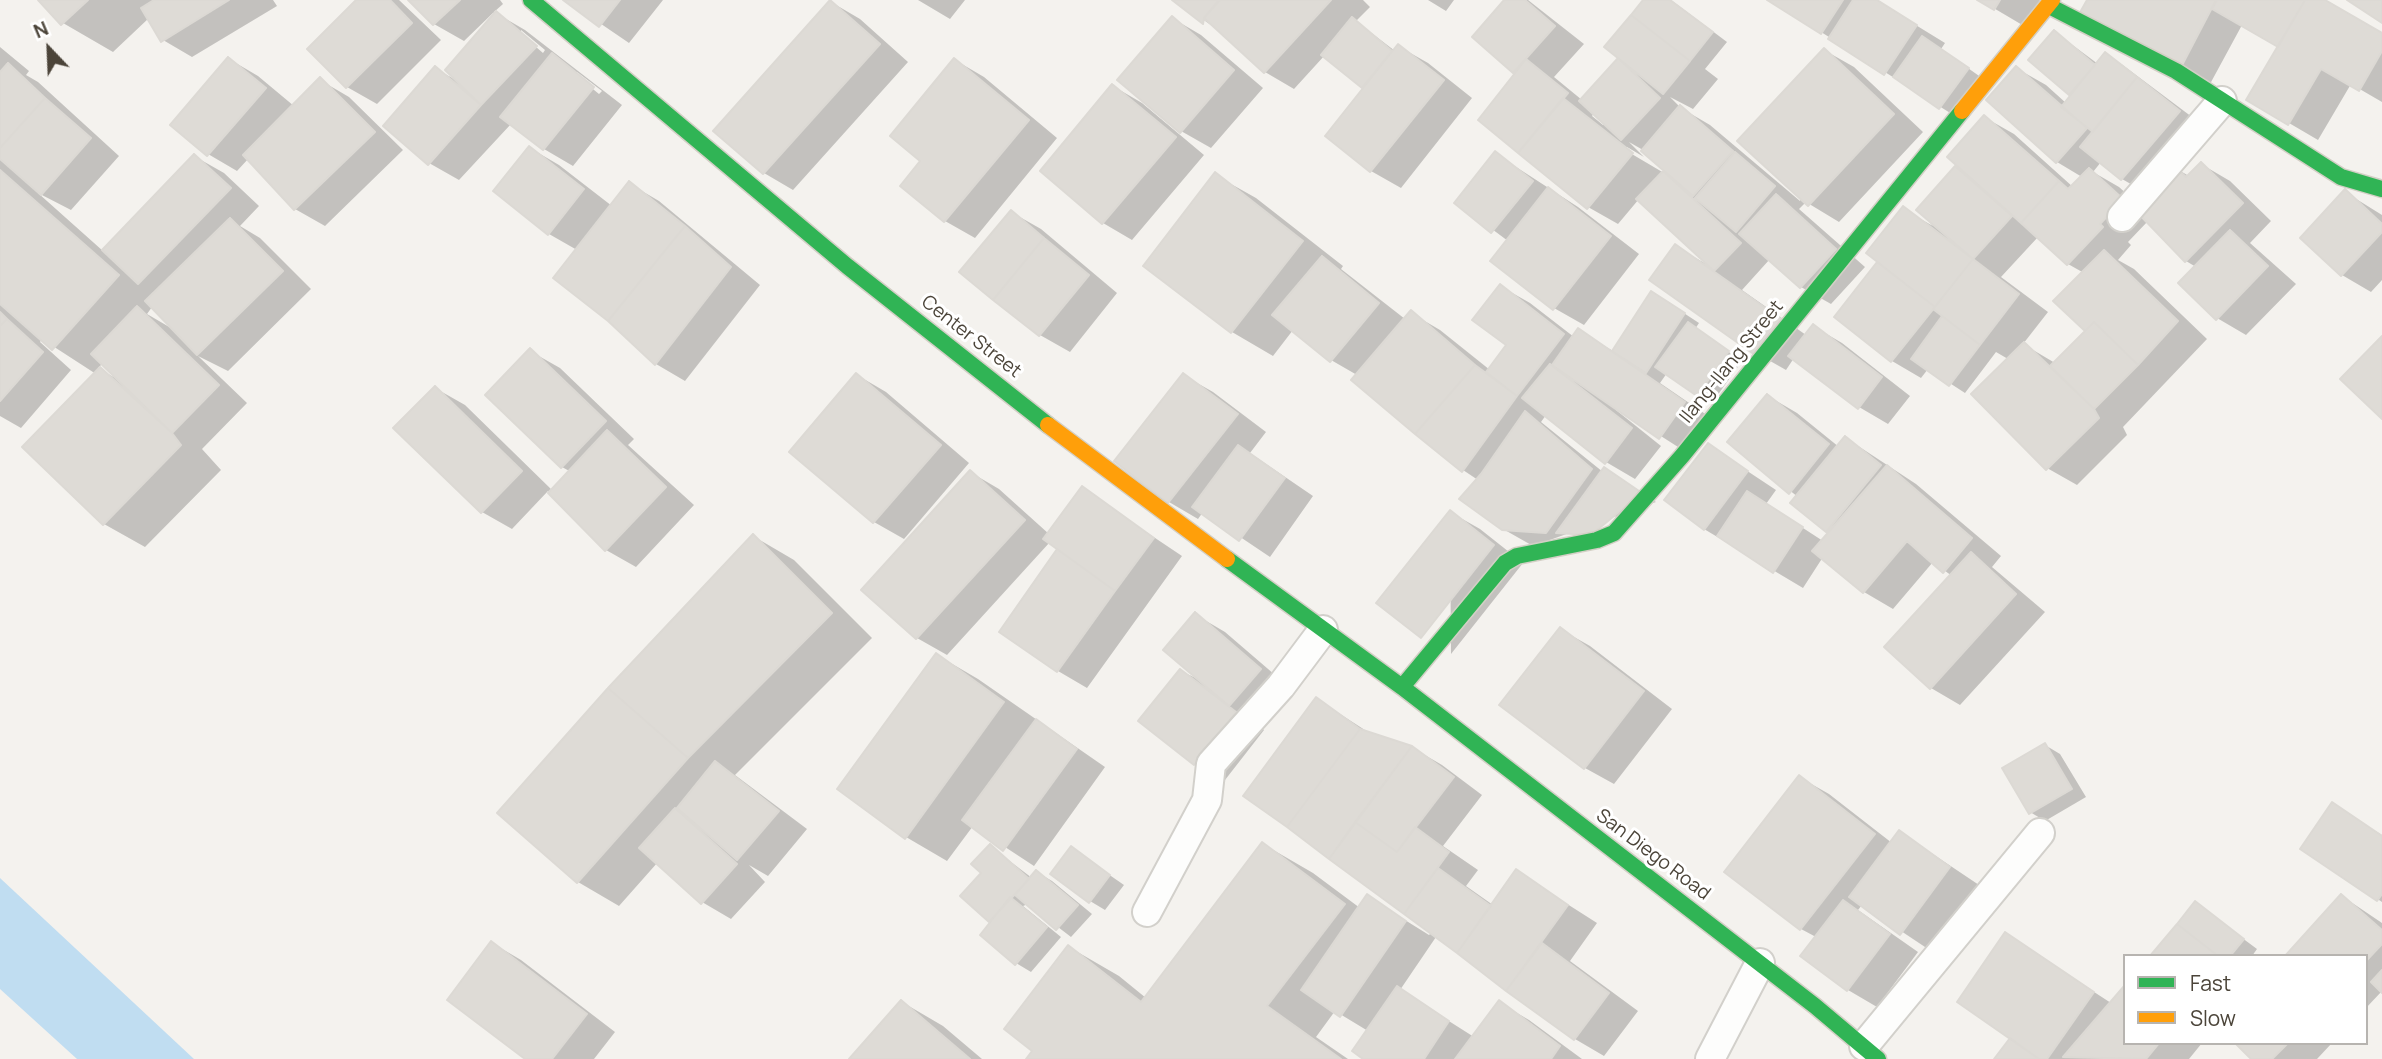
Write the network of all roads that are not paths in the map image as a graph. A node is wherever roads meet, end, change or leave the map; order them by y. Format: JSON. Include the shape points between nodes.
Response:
{"nodes":[{"id":1,"x":531,"y":0,"type":"edge"},
{"id":2,"x":2050,"y":3,"type":"edge"},
{"id":3,"x":2222,"y":101,"type":"junction"},
{"id":4,"x":2382,"y":189,"type":"edge"},
{"id":5,"x":2122,"y":217,"type":"dead end"},
{"id":6,"x":1323,"y":630,"type":"junction"},
{"id":7,"x":1402,"y":687,"type":"junction"},
{"id":8,"x":2040,"y":833,"type":"dead end"},
{"id":9,"x":1147,"y":912,"type":"dead end"},
{"id":10,"x":1760,"y":963,"type":"junction"},
{"id":11,"x":1871,"y":1052,"type":"edge"},
{"id":12,"x":1710,"y":1059,"type":"edge"}],
"edges":[{"from":1,"to":6,"type":"street","name":"Center Street","via":[[857,274],[1091,459]]},
{"from":2,"to":3,"type":"street"},
{"from":2,"to":7,"type":"street","name":"Ilang-Ilang Street","via":[[1682,456],[1614,533],[1517,556],[1505,563]]},
{"from":3,"to":4,"type":"street","via":[[2341,177]]},
{"from":3,"to":5,"type":"lane"},
{"from":6,"to":7,"type":"street","name":"Center Street"},
{"from":6,"to":9,"type":"lane","via":[[1281,686],[1211,764],[1207,800]]},
{"from":7,"to":10,"type":"street","name":"San Diego Road"},
{"from":8,"to":11,"type":"lane"},
{"from":10,"to":11,"type":"street","name":"San Diego Road"},
{"from":10,"to":12,"type":"lane"}]}
